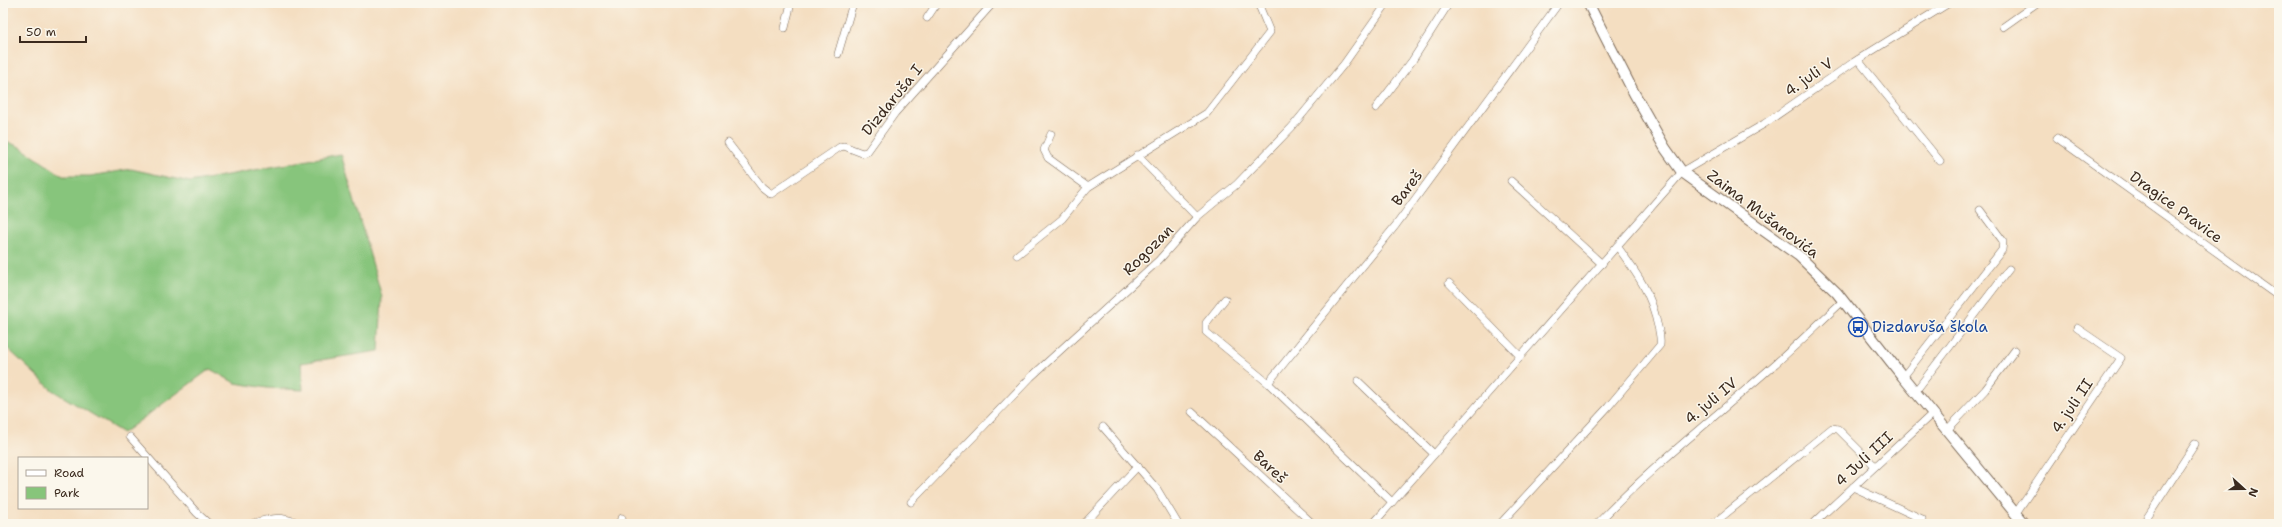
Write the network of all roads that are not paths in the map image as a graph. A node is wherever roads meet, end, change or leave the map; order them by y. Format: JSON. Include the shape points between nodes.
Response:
{"nodes":[{"id":1,"x":791,"y":3,"type":"edge"},
{"id":2,"x":853,"y":3,"type":"edge"},
{"id":3,"x":937,"y":3,"type":"edge"},
{"id":4,"x":993,"y":3,"type":"edge"},
{"id":5,"x":1258,"y":3,"type":"edge"},
{"id":6,"x":1386,"y":3,"type":"edge"},
{"id":7,"x":1449,"y":3,"type":"edge"},
{"id":8,"x":1559,"y":3,"type":"edge"},
{"id":9,"x":1588,"y":3,"type":"edge"},
{"id":10,"x":1949,"y":3,"type":"edge"},
{"id":11,"x":2037,"y":3,"type":"edge"},
{"id":12,"x":927,"y":18,"type":"dead end"},
{"id":13,"x":2003,"y":27,"type":"dead end"},
{"id":14,"x":785,"y":28,"type":"dead end"},
{"id":15,"x":838,"y":54,"type":"dead end"},
{"id":16,"x":1858,"y":60,"type":"junction"},
{"id":17,"x":1376,"y":108,"type":"dead end"},
{"id":18,"x":1051,"y":134,"type":"dead end"},
{"id":19,"x":2057,"y":138,"type":"dead end"},
{"id":20,"x":728,"y":143,"type":"dead end"},
{"id":21,"x":1137,"y":155,"type":"junction"},
{"id":22,"x":1940,"y":161,"type":"dead end"},
{"id":23,"x":1682,"y":172,"type":"junction"},
{"id":24,"x":1511,"y":181,"type":"dead end"},
{"id":25,"x":1088,"y":187,"type":"junction"},
{"id":26,"x":1980,"y":210,"type":"dead end"},
{"id":27,"x":1197,"y":217,"type":"junction"},
{"id":28,"x":1617,"y":246,"type":"junction"},
{"id":29,"x":1018,"y":255,"type":"dead end"},
{"id":30,"x":1602,"y":264,"type":"junction"},
{"id":31,"x":2009,"y":269,"type":"dead end"},
{"id":32,"x":1449,"y":284,"type":"dead end"},
{"id":33,"x":2279,"y":297,"type":"edge"},
{"id":34,"x":1225,"y":298,"type":"dead end"},
{"id":35,"x":1844,"y":301,"type":"junction"},
{"id":36,"x":2077,"y":328,"type":"dead end"},
{"id":37,"x":2015,"y":350,"type":"dead end"},
{"id":38,"x":1520,"y":356,"type":"junction"},
{"id":39,"x":1903,"y":377,"type":"junction"},
{"id":40,"x":1358,"y":381,"type":"dead end"},
{"id":41,"x":1268,"y":383,"type":"junction"},
{"id":42,"x":1915,"y":392,"type":"junction"},
{"id":43,"x":1192,"y":412,"type":"dead end"},
{"id":44,"x":1932,"y":413,"type":"junction"},
{"id":45,"x":1103,"y":427,"type":"dead end"},
{"id":46,"x":1948,"y":430,"type":"junction"},
{"id":47,"x":130,"y":437,"type":"dead end"},
{"id":48,"x":2195,"y":444,"type":"dead end"},
{"id":49,"x":1434,"y":454,"type":"junction"},
{"id":50,"x":1138,"y":466,"type":"junction"},
{"id":51,"x":1875,"y":466,"type":"junction"},
{"id":52,"x":1853,"y":487,"type":"junction"},
{"id":53,"x":911,"y":502,"type":"dead end"},
{"id":54,"x":1392,"y":502,"type":"junction"},
{"id":55,"x":2016,"y":513,"type":"junction"},
{"id":56,"x":1922,"y":519,"type":"dead end"},
{"id":57,"x":1816,"y":523,"type":"edge"},
{"id":58,"x":209,"y":524,"type":"edge"},
{"id":59,"x":252,"y":524,"type":"edge"},
{"id":60,"x":300,"y":524,"type":"edge"},
{"id":61,"x":1084,"y":524,"type":"edge"},
{"id":62,"x":1178,"y":524,"type":"edge"},
{"id":63,"x":1313,"y":524,"type":"edge"},
{"id":64,"x":1373,"y":524,"type":"edge"},
{"id":65,"x":1500,"y":524,"type":"edge"},
{"id":66,"x":1597,"y":524,"type":"edge"},
{"id":67,"x":1713,"y":524,"type":"edge"},
{"id":68,"x":2024,"y":524,"type":"edge"},
{"id":69,"x":2143,"y":524,"type":"edge"}],
"edges":[{"from":1,"to":14,"type":"street"},
{"from":2,"to":15,"type":"street"},
{"from":3,"to":12,"type":"street"},
{"from":4,"to":20,"type":"street","name":"Dizdaruša I","via":[[895,113],[867,152],[862,154],[844,146],[840,147],[771,194],[762,187]]},
{"from":5,"to":21,"type":"street","via":[[1270,32],[1239,74],[1207,113]]},
{"from":6,"to":27,"type":"street","name":"Rogozan","via":[[1344,64],[1292,128],[1236,184]]},
{"from":7,"to":17,"type":"street","via":[[1412,61]]},
{"from":8,"to":41,"type":"street","name":"Bareš","via":[[1396,225]]},
{"from":9,"to":23,"type":"street","name":"Zaima Mušanovića","via":[[1634,93],[1665,148]]},
{"from":10,"to":16,"type":"street","name":"4. juli V"},
{"from":11,"to":13,"type":"street"},
{"from":16,"to":22,"type":"street"},
{"from":16,"to":23,"type":"street","name":"4. juli V","via":[[1764,124]]},
{"from":18,"to":25,"type":"street","via":[[1044,150],[1048,158]]},
{"from":19,"to":33,"type":"street","name":"Dragice Pravice"},
{"from":21,"to":25,"type":"street"},
{"from":21,"to":27,"type":"street"},
{"from":23,"to":28,"type":"street"},
{"from":23,"to":35,"type":"street","name":"Zaima Mušanovića","via":[[1805,260]]},
{"from":24,"to":30,"type":"street"},
{"from":25,"to":29,"type":"street","via":[[1062,219]]},
{"from":26,"to":39,"type":"street","via":[[2003,241],[2002,250]]},
{"from":27,"to":53,"type":"street","name":"Rogozan","via":[[1159,260],[1031,377]]},
{"from":28,"to":30,"type":"street"},
{"from":28,"to":65,"type":"street","via":[[1648,292],[1654,309],[1660,345]]},
{"from":30,"to":38,"type":"street"},
{"from":31,"to":42,"type":"street"},
{"from":32,"to":38,"type":"street"},
{"from":34,"to":41,"type":"street","via":[[1206,323],[1206,332]]},
{"from":35,"to":39,"type":"street","name":"Zaima Mušanovića"},
{"from":35,"to":66,"type":"street","name":"4. juli IV","via":[[1774,365],[1680,444]]},
{"from":36,"to":55,"type":"street","name":"4. juli II","via":[[2121,358]]},
{"from":37,"to":46,"type":"street","via":[[1985,390]]},
{"from":38,"to":49,"type":"street"},
{"from":39,"to":42,"type":"street","name":"Zaima Mušanovića"},
{"from":40,"to":49,"type":"street"},
{"from":41,"to":54,"type":"street"},
{"from":42,"to":44,"type":"street","name":"Zaima Mušanovića"},
{"from":43,"to":63,"type":"street","name":"Bareš"},
{"from":44,"to":46,"type":"street","name":"Zaima Mušanovića"},
{"from":44,"to":51,"type":"street","name":"4 Juli III"},
{"from":45,"to":50,"type":"street"},
{"from":46,"to":55,"type":"street","name":"Zaima Mušanovića"},
{"from":47,"to":58,"type":"street"},
{"from":48,"to":69,"type":"street"},
{"from":49,"to":54,"type":"street"},
{"from":50,"to":61,"type":"street"},
{"from":50,"to":62,"type":"street","via":[[1157,489]]},
{"from":51,"to":52,"type":"street","name":"4 Juli III"},
{"from":51,"to":67,"type":"street","via":[[1838,430],[1832,428]]},
{"from":52,"to":56,"type":"street"},
{"from":52,"to":57,"type":"street","name":"4 Juli III"},
{"from":54,"to":64,"type":"street"},
{"from":55,"to":68,"type":"street","name":"Zaima Mušanovića"},
{"from":59,"to":60,"type":"street","via":[[267,518],[283,517]]}]}
